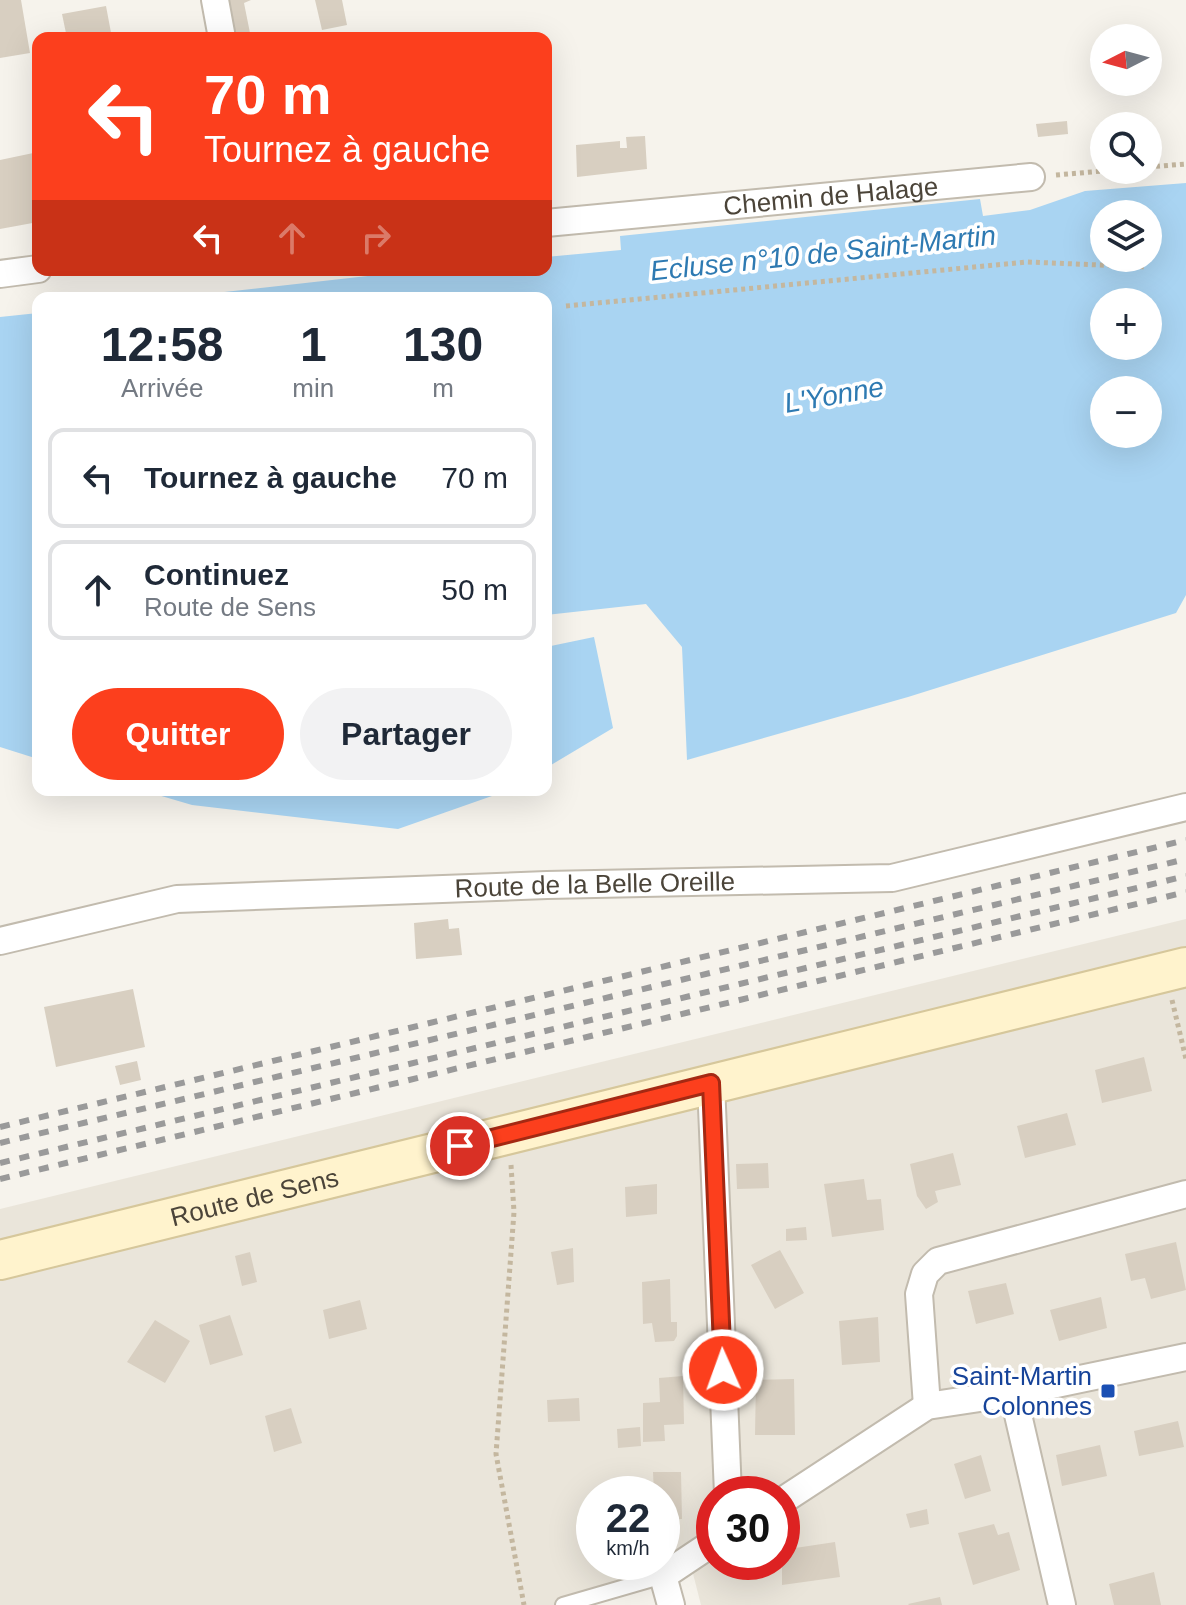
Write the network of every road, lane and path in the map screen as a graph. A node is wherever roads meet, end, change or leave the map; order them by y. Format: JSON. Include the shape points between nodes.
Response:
{"nodes":[{"id":1,"x":215,"y":0,"type":"edge"},
{"id":2,"x":221,"y":32,"type":"edge"},
{"id":3,"x":1186,"y":164,"type":"edge"},
{"id":4,"x":1162,"y":166,"type":"edge"},
{"id":5,"x":1090,"y":172,"type":"edge"},
{"id":6,"x":1031,"y":177,"type":"joint"},
{"id":7,"x":552,"y":222,"type":"edge"},
{"id":8,"x":1090,"y":265,"type":"edge"},
{"id":9,"x":32,"y":270,"type":"edge"},
{"id":10,"x":0,"y":274,"type":"edge"},
{"id":11,"x":566,"y":306,"type":"dead end"},
{"id":12,"x":1186,"y":807,"type":"edge"},
{"id":13,"x":0,"y":941,"type":"edge"},
{"id":14,"x":1176,"y":970,"type":"edge"},
{"id":15,"x":1186,"y":1059,"type":"edge"},
{"id":16,"x":711,"y":1083,"type":"junction"},
{"id":17,"x":509,"y":1133,"type":"junction"},
{"id":18,"x":1186,"y":1194,"type":"edge"},
{"id":19,"x":0,"y":1260,"type":"edge"},
{"id":20,"x":1186,"y":1357,"type":"edge"},
{"id":21,"x":1013,"y":1393,"type":"junction"},
{"id":22,"x":927,"y":1406,"type":"junction"},
{"id":23,"x":727,"y":1476,"type":"edge"},
{"id":24,"x":800,"y":1489,"type":"edge"},
{"id":25,"x":649,"y":1580,"type":"edge"},
{"id":26,"x":664,"y":1580,"type":"edge"},
{"id":27,"x":524,"y":1605,"type":"edge"},
{"id":28,"x":563,"y":1605,"type":"edge"},
{"id":29,"x":671,"y":1605,"type":"edge"},
{"id":30,"x":1062,"y":1605,"type":"edge"}],
"edges":[{"from":1,"to":2,"type":"street"},
{"from":3,"to":4,"type":"path"},
{"from":5,"to":6,"type":"path"},
{"from":6,"to":7,"type":"street","name":"Chemin de Halage"},
{"from":8,"to":11,"type":"path","via":[[1027,262]]},
{"from":9,"to":10,"type":"street"},
{"from":12,"to":13,"type":"street","name":"Route de la Belle Oreille","via":[[892,878],[177,899]]},
{"from":14,"to":15,"type":"path"},
{"from":14,"to":16,"type":"main road","name":"Route de Sens"},
{"from":16,"to":17,"type":"main road","name":"Route de Sens"},
{"from":16,"to":23,"type":"street"},
{"from":17,"to":19,"type":"main road","name":"Route de Sens"},
{"from":17,"to":27,"type":"path","via":[[514,1212],[496,1454]]},
{"from":18,"to":22,"type":"street","via":[[938,1261],[925,1274],[919,1294]]},
{"from":20,"to":21,"type":"street"},
{"from":21,"to":22,"type":"street"},
{"from":21,"to":30,"type":"street"},
{"from":22,"to":24,"type":"street"},
{"from":25,"to":28,"type":"lane"},
{"from":26,"to":29,"type":"street"}]}
